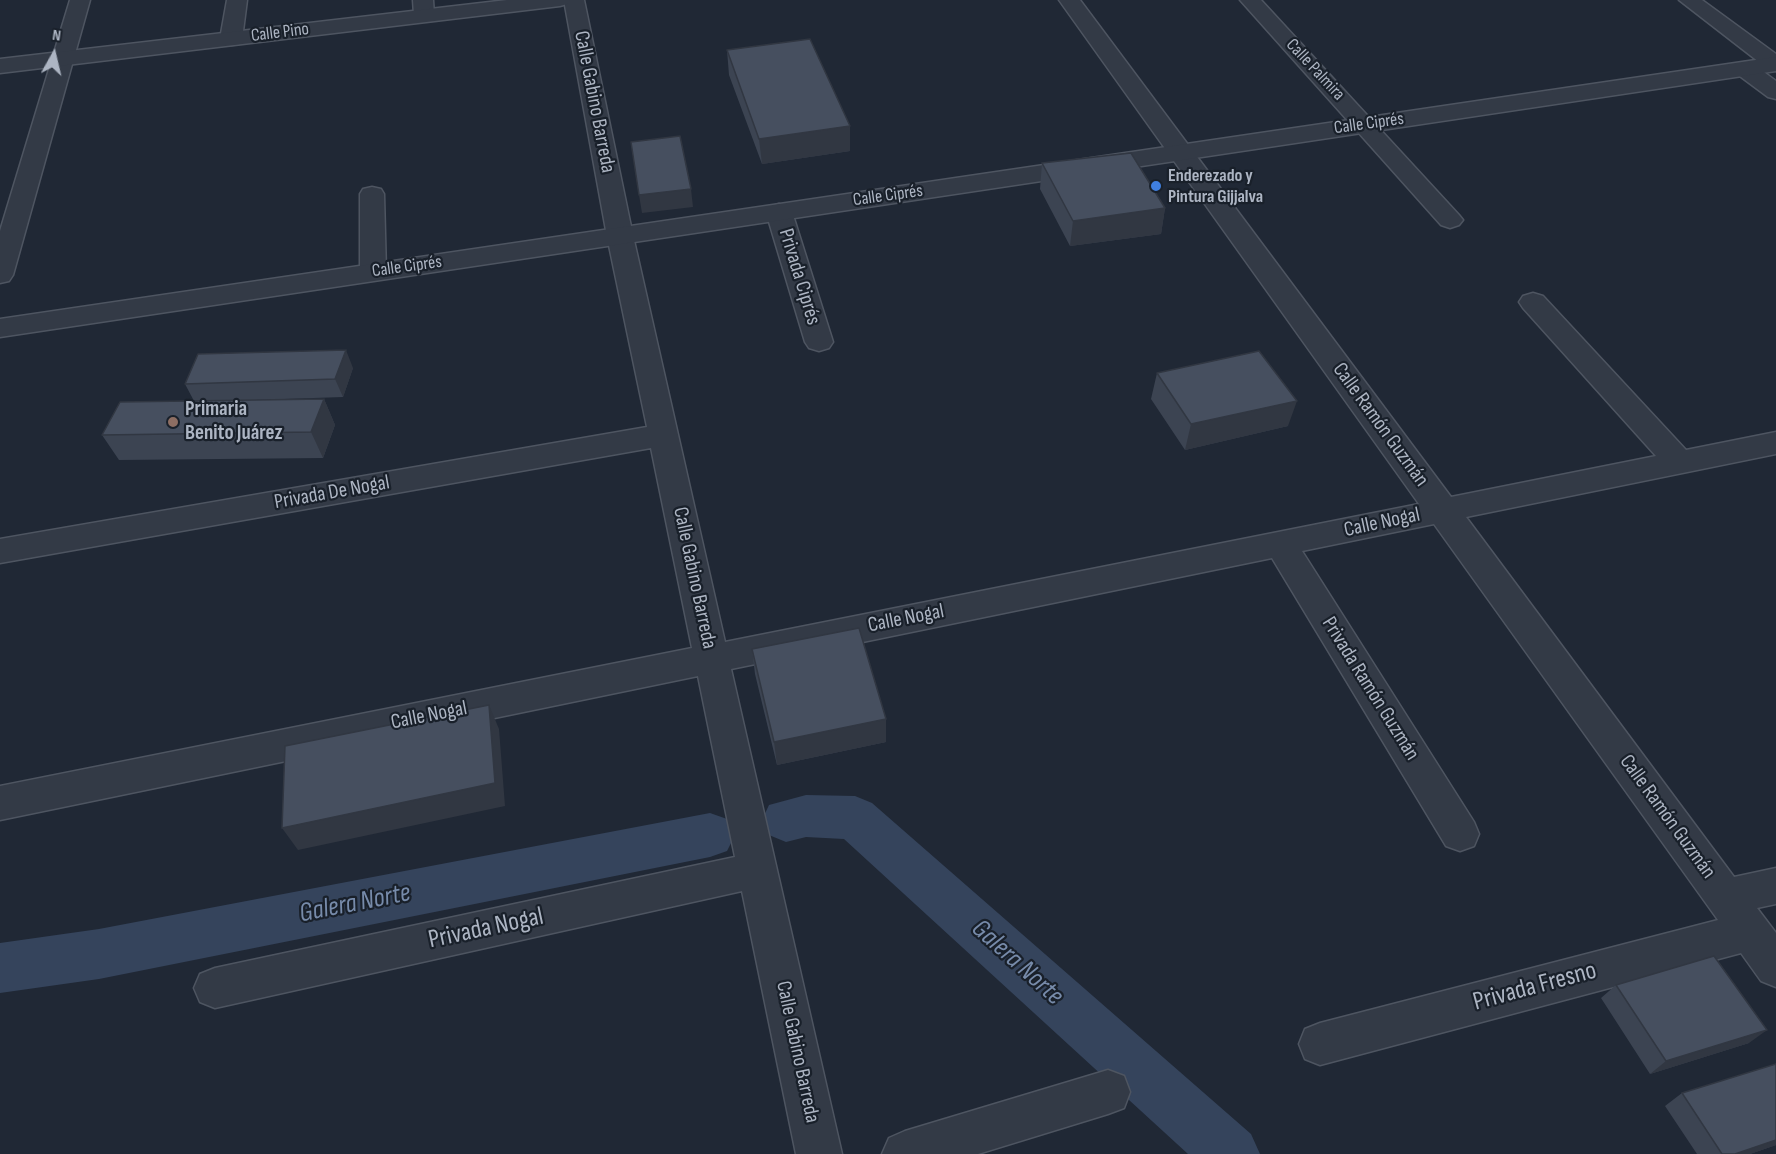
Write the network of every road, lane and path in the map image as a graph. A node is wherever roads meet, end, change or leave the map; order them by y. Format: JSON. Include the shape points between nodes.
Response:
{"nodes":[{"id":1,"x":80,"y":0,"type":"edge"},
{"id":2,"x":237,"y":0,"type":"edge"},
{"id":3,"x":560,"y":0,"type":"edge"},
{"id":4,"x":574,"y":0,"type":"edge"},
{"id":5,"x":1069,"y":0,"type":"edge"},
{"id":6,"x":1250,"y":0,"type":"edge"},
{"id":7,"x":1689,"y":0,"type":"edge"},
{"id":8,"x":424,"y":7,"type":"edge"},
{"id":9,"x":231,"y":39,"type":"junction"},
{"id":10,"x":62,"y":59,"type":"junction"},
{"id":11,"x":1776,"y":64,"type":"edge"},
{"id":12,"x":0,"y":66,"type":"edge"},
{"id":13,"x":1745,"y":69,"type":"junction"},
{"id":14,"x":1776,"y":92,"type":"edge"},
{"id":15,"x":1365,"y":125,"type":"junction"},
{"id":16,"x":1180,"y":152,"type":"junction"},
{"id":17,"x":372,"y":194,"type":"dead end"},
{"id":18,"x":779,"y":212,"type":"junction"},
{"id":19,"x":1450,"y":220,"type":"dead end"},
{"id":20,"x":620,"y":236,"type":"junction"},
{"id":21,"x":373,"y":272,"type":"junction"},
{"id":22,"x":0,"y":275,"type":"edge"},
{"id":23,"x":1533,"y":302,"type":"dead end"},
{"id":24,"x":0,"y":328,"type":"edge"},
{"id":25,"x":819,"y":342,"type":"dead end"},
{"id":26,"x":663,"y":435,"type":"junction"},
{"id":27,"x":1776,"y":443,"type":"edge"},
{"id":28,"x":1680,"y":463,"type":"junction"},
{"id":29,"x":1442,"y":511,"type":"junction"},
{"id":30,"x":1280,"y":544,"type":"junction"},
{"id":31,"x":0,"y":551,"type":"edge"},
{"id":32,"x":712,"y":659,"type":"junction"},
{"id":33,"x":0,"y":802,"type":"edge"},
{"id":34,"x":1460,"y":834,"type":"dead end"},
{"id":35,"x":758,"y":870,"type":"junction"},
{"id":36,"x":1776,"y":886,"type":"edge"},
{"id":37,"x":1725,"y":897,"type":"junction"},
{"id":38,"x":1750,"y":931,"type":"junction"},
{"id":39,"x":1776,"y":966,"type":"edge"},
{"id":40,"x":215,"y":988,"type":"dead end"},
{"id":41,"x":1320,"y":1044,"type":"dead end"},
{"id":42,"x":1108,"y":1092,"type":"dead end"},
{"id":43,"x":819,"y":1154,"type":"edge"},
{"id":44,"x":905,"y":1154,"type":"edge"}],
"edges":[{"from":1,"to":10,"type":"street"},
{"from":2,"to":9,"type":"street"},
{"from":3,"to":8,"type":"street","name":"Calle Pino"},
{"from":4,"to":20,"type":"street","name":"Calle Gabino Barreda"},
{"from":5,"to":16,"type":"street","name":"Calle Ramón Guzmán"},
{"from":6,"to":15,"type":"street","name":"Calle Palmira"},
{"from":7,"to":11,"type":"street"},
{"from":8,"to":9,"type":"street","name":"Calle Pino"},
{"from":9,"to":10,"type":"street","name":"Calle Pino"},
{"from":10,"to":12,"type":"street","name":"Calle Pino"},
{"from":10,"to":22,"type":"street"},
{"from":11,"to":13,"type":"street","name":"Calle Ciprés"},
{"from":13,"to":14,"type":"street"},
{"from":13,"to":15,"type":"street","name":"Calle Ciprés"},
{"from":15,"to":16,"type":"street","name":"Calle Ciprés"},
{"from":15,"to":19,"type":"street","name":"Calle Palmira"},
{"from":16,"to":18,"type":"street","name":"Calle Ciprés"},
{"from":16,"to":29,"type":"street","name":"Calle Ramón Guzmán"},
{"from":17,"to":21,"type":"street"},
{"from":18,"to":20,"type":"street","name":"Calle Ciprés"},
{"from":18,"to":25,"type":"street","name":"Privada Ciprés"},
{"from":20,"to":21,"type":"street","name":"Calle Ciprés"},
{"from":20,"to":26,"type":"street","name":"Calle Gabino Barreda"},
{"from":21,"to":24,"type":"street","name":"Calle Ciprés"},
{"from":23,"to":28,"type":"street"},
{"from":26,"to":31,"type":"street","name":"Privada De Nogal"},
{"from":26,"to":32,"type":"street","name":"Calle Gabino Barreda"},
{"from":27,"to":28,"type":"street","name":"Calle Nogal"},
{"from":28,"to":29,"type":"street","name":"Calle Nogal"},
{"from":29,"to":30,"type":"street","name":"Calle Nogal"},
{"from":29,"to":37,"type":"street","name":"Calle Ramón Guzmán"},
{"from":30,"to":32,"type":"street","name":"Calle Nogal"},
{"from":30,"to":34,"type":"street","name":"Privada Ramón Guzmán"},
{"from":32,"to":33,"type":"street","name":"Calle Nogal"},
{"from":32,"to":35,"type":"street","name":"Calle Gabino Barreda"},
{"from":35,"to":40,"type":"street","name":"Privada Nogal"},
{"from":35,"to":43,"type":"street","name":"Calle Gabino Barreda"},
{"from":36,"to":37,"type":"street"},
{"from":37,"to":38,"type":"street","name":"Calle Ramón Guzmán"},
{"from":38,"to":39,"type":"street","name":"Calle Ramón Guzmán"},
{"from":38,"to":41,"type":"street","name":"Privada Fresno"},
{"from":42,"to":44,"type":"street"}]}
